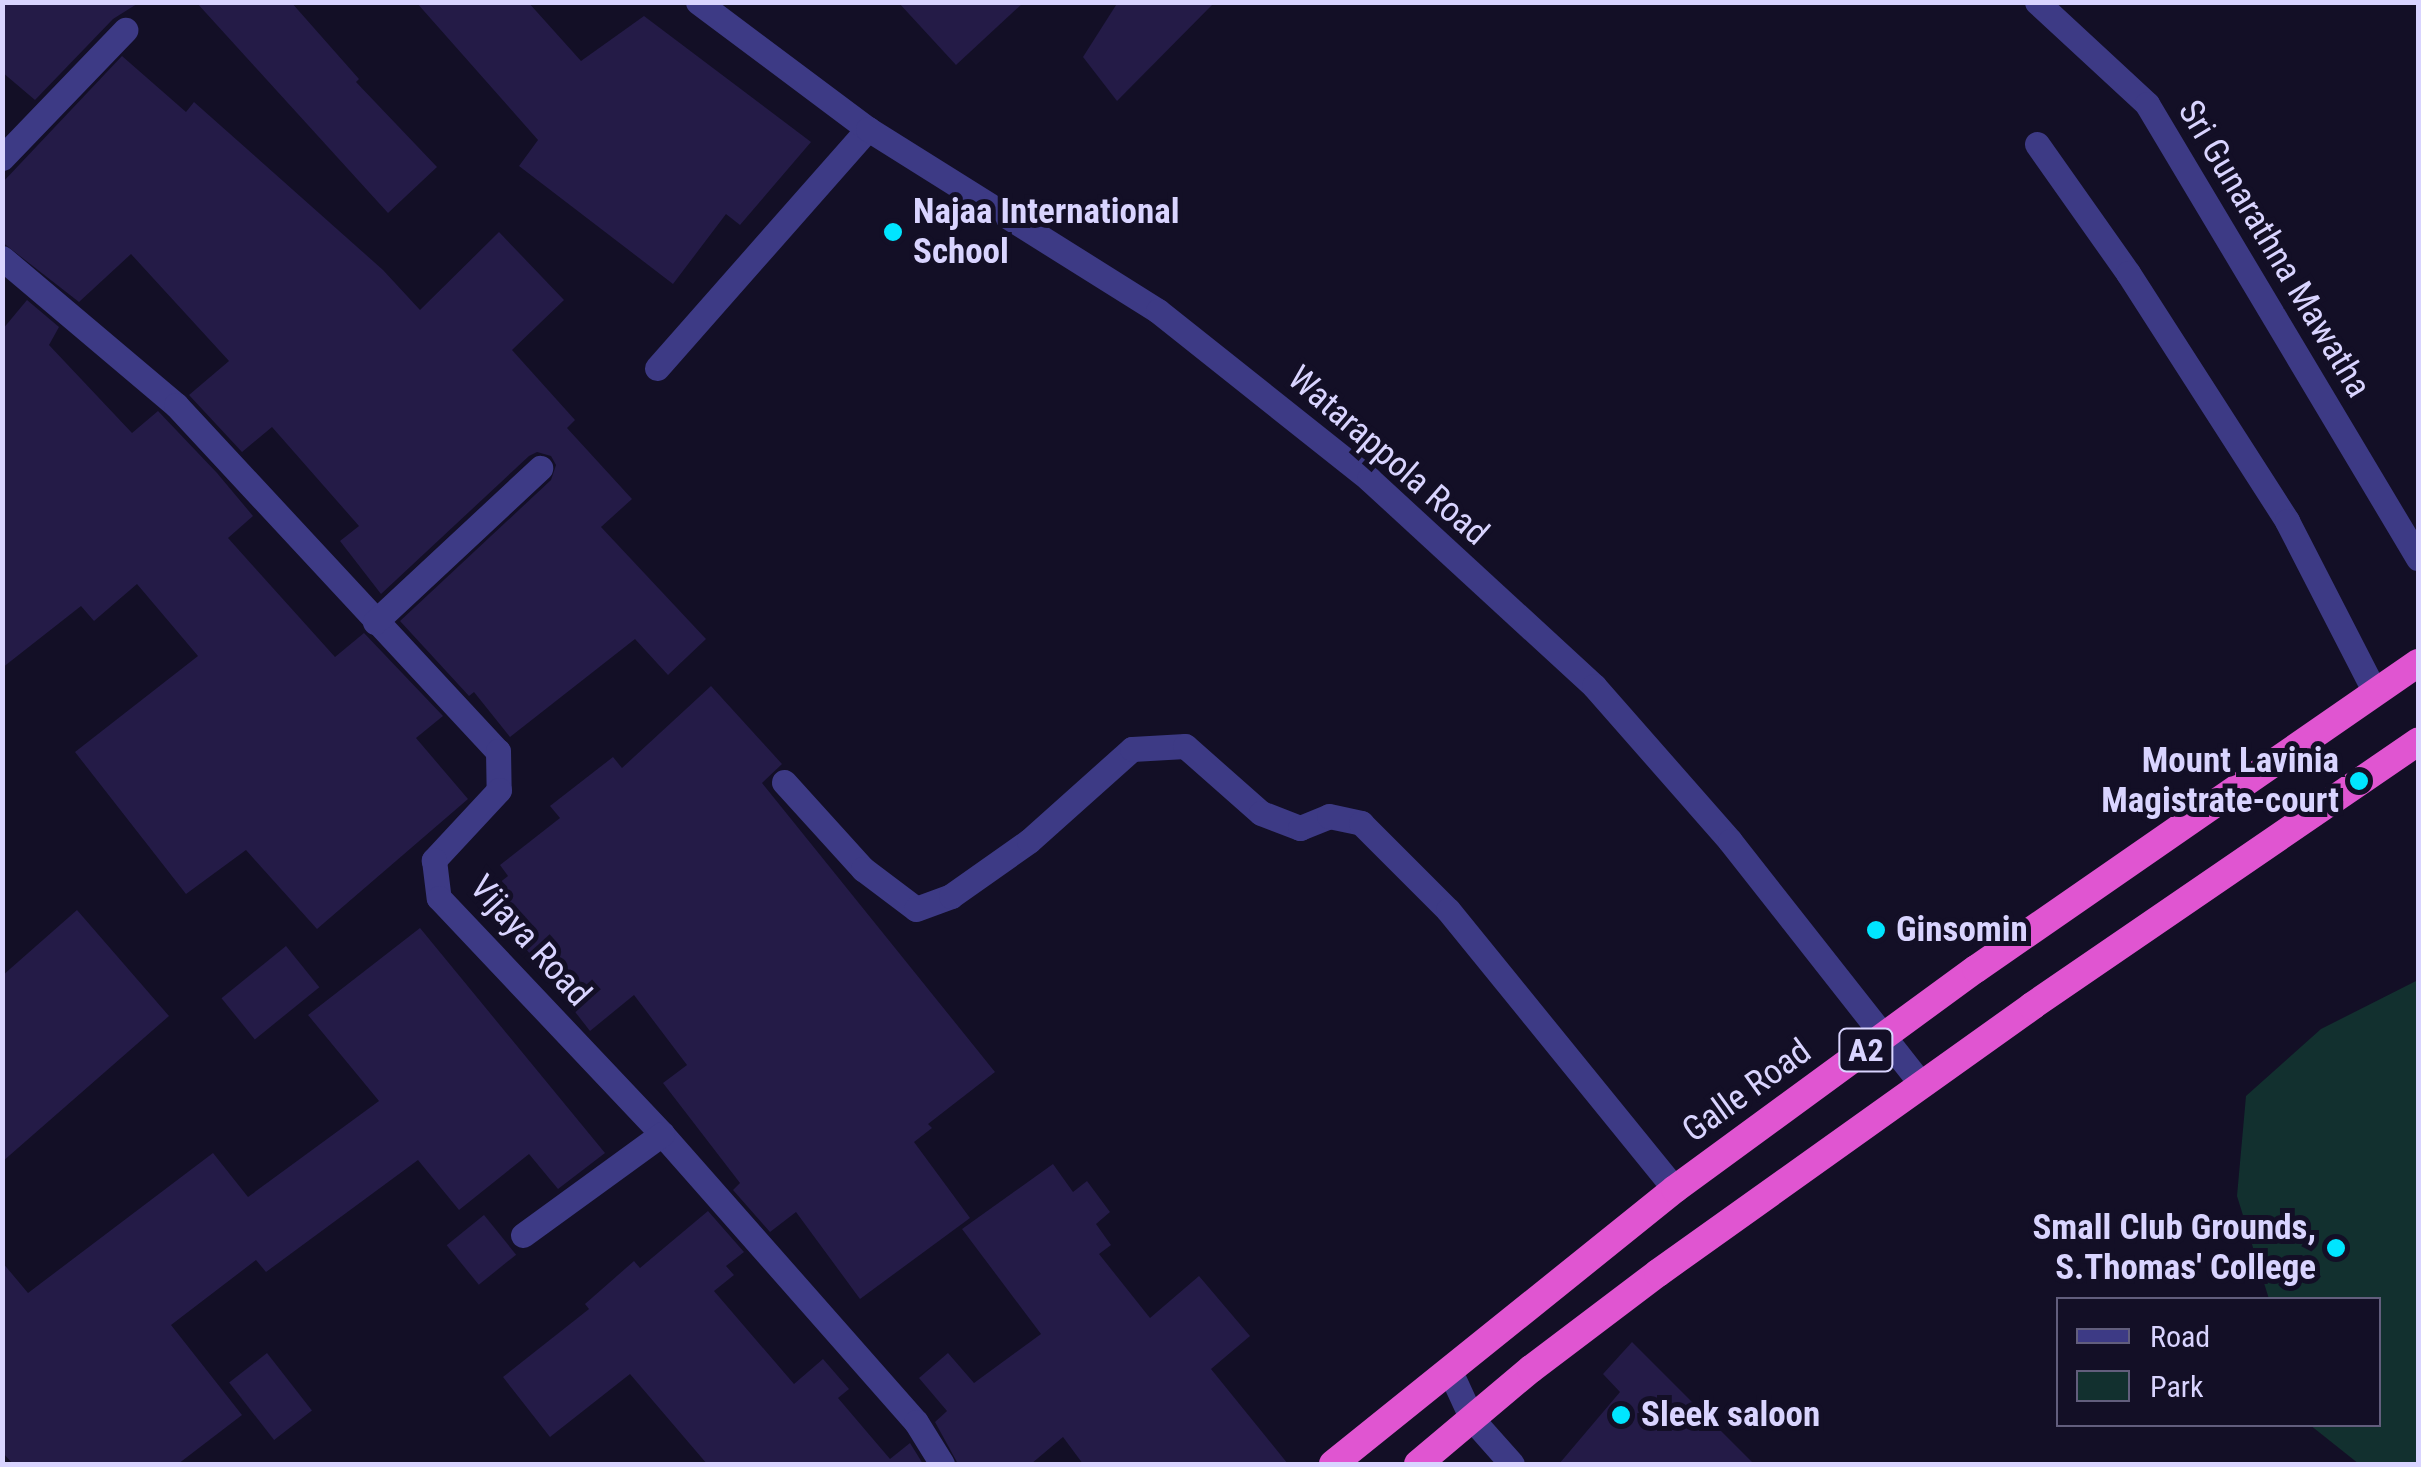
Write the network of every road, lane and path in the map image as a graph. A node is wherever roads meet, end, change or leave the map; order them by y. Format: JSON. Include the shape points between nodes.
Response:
{"nodes":[{"id":1,"x":2037,"y":2,"type":"edge"},
{"id":2,"x":711,"y":6,"type":"edge"},
{"id":3,"x":124,"y":30,"type":"dead end"},
{"id":4,"x":868,"y":130,"type":"junction"},
{"id":5,"x":2037,"y":144,"type":"dead end"},
{"id":6,"x":2,"y":158,"type":"edge"},
{"id":7,"x":2,"y":258,"type":"edge"},
{"id":8,"x":657,"y":368,"type":"dead end"},
{"id":9,"x":540,"y":468,"type":"dead end"},
{"id":10,"x":2418,"y":558,"type":"edge"},
{"id":11,"x":374,"y":622,"type":"junction"},
{"id":12,"x":2418,"y":663,"type":"edge"},
{"id":13,"x":2374,"y":690,"type":"junction"},
{"id":14,"x":2418,"y":742,"type":"edge"},
{"id":15,"x":784,"y":782,"type":"dead end"},
{"id":16,"x":1886,"y":1035,"type":"junction"},
{"id":17,"x":1922,"y":1085,"type":"junction"},
{"id":18,"x":662,"y":1134,"type":"junction"},
{"id":19,"x":1675,"y":1189,"type":"junction"},
{"id":20,"x":523,"y":1234,"type":"dead end"},
{"id":21,"x":1449,"y":1369,"type":"junction"},
{"id":22,"x":1472,"y":1419,"type":"junction"},
{"id":23,"x":942,"y":1464,"type":"edge"},
{"id":24,"x":1334,"y":1464,"type":"edge"},
{"id":25,"x":1418,"y":1464,"type":"edge"},
{"id":26,"x":1512,"y":1464,"type":"edge"}],
"edges":[{"from":1,"to":10,"type":"street","name":"Sri Gunarathna Mawatha","via":[[2146,104]]},
{"from":2,"to":4,"type":"street","name":"Watarappola Road"},
{"from":3,"to":6,"type":"street"},
{"from":4,"to":8,"type":"street"},
{"from":4,"to":16,"type":"street","name":"Watarappola Road","via":[[1158,311],[1370,479],[1594,686]]},
{"from":5,"to":13,"type":"street","via":[[2287,520]]},
{"from":7,"to":11,"type":"street","name":"Vijaya Road","via":[[176,405]]},
{"from":9,"to":11,"type":"street"},
{"from":11,"to":18,"type":"street","name":"Vijaya Road","via":[[498,751],[499,790],[434,860],[439,898]]},
{"from":12,"to":13,"type":"highway","name":"Galle Road","number":"A2"},
{"from":13,"to":16,"type":"highway","name":"Galle Road","number":"A2"},
{"from":14,"to":17,"type":"highway","number":"A2"},
{"from":15,"to":19,"type":"street","via":[[863,869],[916,909],[951,896],[1029,841],[1132,749],[1185,746],[1261,814],[1300,828],[1329,816],[1361,823],[1448,910]]},
{"from":16,"to":17,"type":"street","name":"Watarappola Road"},
{"from":16,"to":19,"type":"highway","name":"Galle Road","number":"A2"},
{"from":17,"to":22,"type":"highway","number":"A2","via":[[1658,1273]]},
{"from":18,"to":20,"type":"street"},
{"from":18,"to":23,"type":"street","name":"Vijaya Road","via":[[916,1422]]},
{"from":19,"to":21,"type":"highway","name":"Galle Road","number":"A2"},
{"from":21,"to":22,"type":"street"},
{"from":21,"to":24,"type":"highway","name":"Galle Road","number":"A2"},
{"from":22,"to":25,"type":"highway","number":"A2"},
{"from":22,"to":26,"type":"street"}]}
